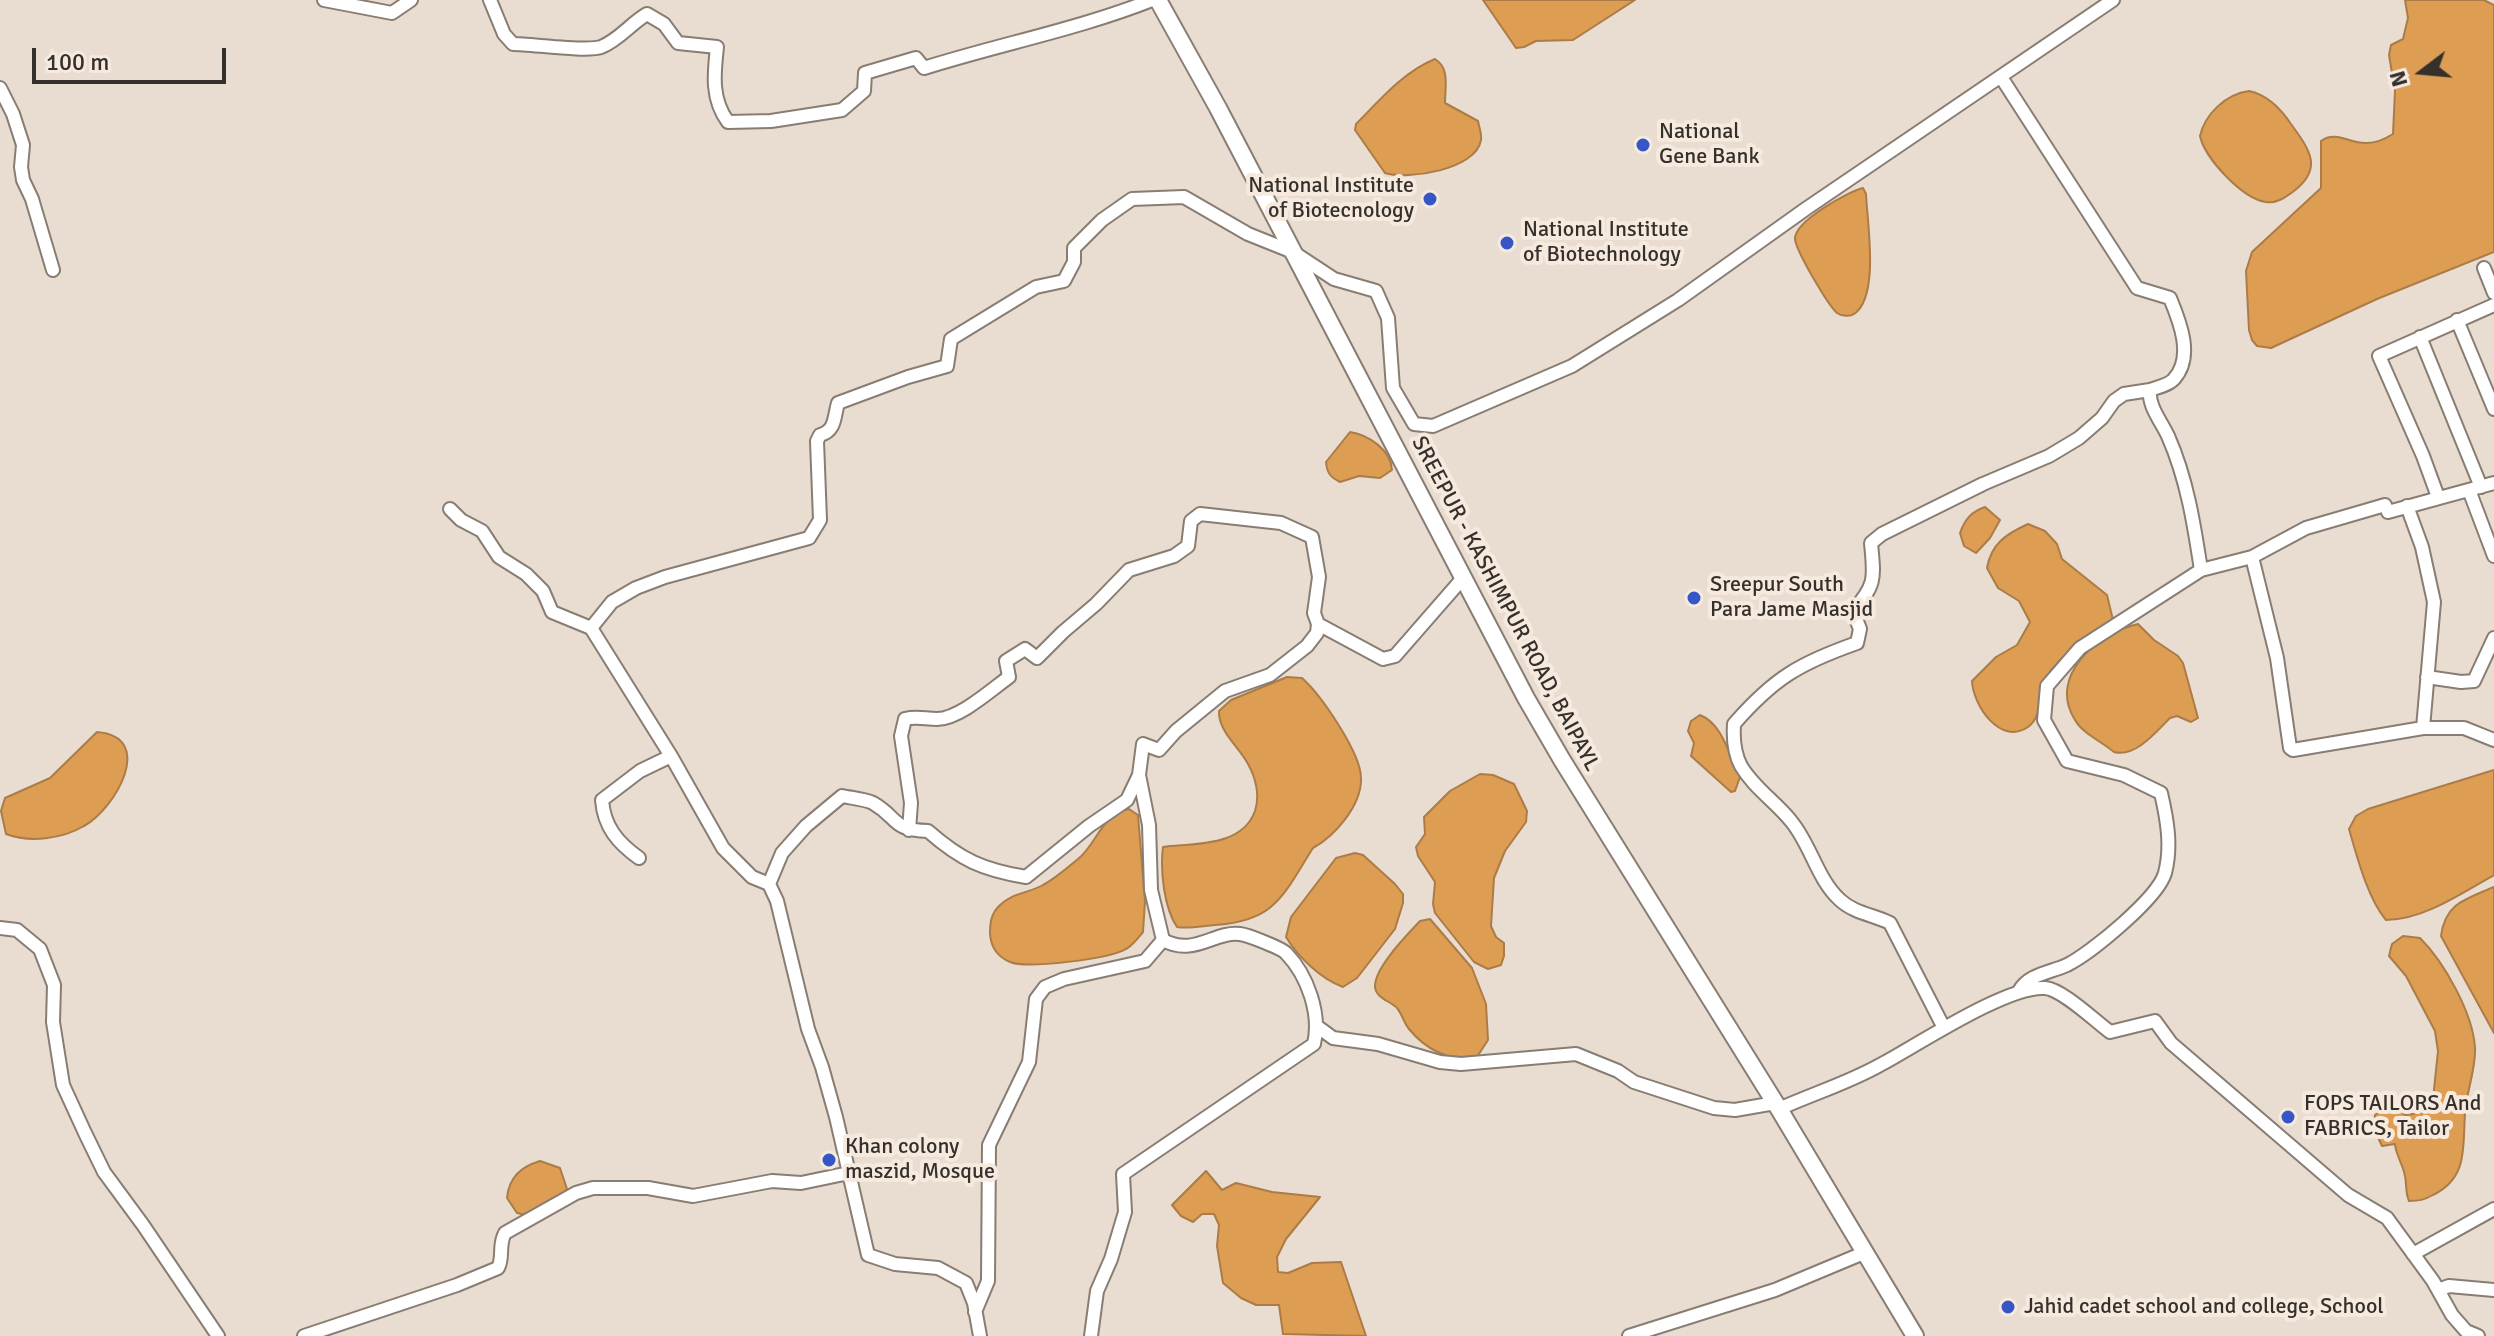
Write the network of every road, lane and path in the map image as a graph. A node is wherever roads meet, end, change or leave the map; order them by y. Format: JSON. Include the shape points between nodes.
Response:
{"nodes":[{"id":1,"x":324,"y":0,"type":"edge"},
{"id":2,"x":411,"y":0,"type":"edge"},
{"id":3,"x":490,"y":0,"type":"edge"},
{"id":4,"x":1155,"y":0,"type":"edge"},
{"id":5,"x":2113,"y":0,"type":"edge"},
{"id":6,"x":2001,"y":77,"type":"junction"},
{"id":7,"x":0,"y":88,"type":"edge"},
{"id":8,"x":1293,"y":252,"type":"junction"},
{"id":9,"x":2484,"y":268,"type":"dead end"},
{"id":10,"x":53,"y":270,"type":"dead end"},
{"id":11,"x":2494,"y":293,"type":"edge"},
{"id":12,"x":2494,"y":305,"type":"edge"},
{"id":13,"x":2457,"y":320,"type":"junction"},
{"id":14,"x":2420,"y":337,"type":"junction"},
{"id":15,"x":2150,"y":390,"type":"junction"},
{"id":16,"x":2494,"y":409,"type":"edge"},
{"id":17,"x":2481,"y":486,"type":"edge"},
{"id":18,"x":2438,"y":497,"type":"junction"},
{"id":19,"x":2407,"y":506,"type":"junction"},
{"id":20,"x":450,"y":509,"type":"dead end"},
{"id":21,"x":2494,"y":556,"type":"edge"},
{"id":22,"x":2252,"y":557,"type":"junction"},
{"id":23,"x":2201,"y":570,"type":"junction"},
{"id":24,"x":1463,"y":578,"type":"junction"},
{"id":25,"x":1318,"y":624,"type":"junction"},
{"id":26,"x":591,"y":628,"type":"junction"},
{"id":27,"x":2494,"y":638,"type":"edge"},
{"id":28,"x":2427,"y":677,"type":"junction"},
{"id":29,"x":2423,"y":728,"type":"junction"},
{"id":30,"x":2494,"y":740,"type":"edge"},
{"id":31,"x":671,"y":756,"type":"junction"},
{"id":32,"x":1139,"y":775,"type":"junction"},
{"id":33,"x":909,"y":830,"type":"junction"},
{"id":34,"x":639,"y":858,"type":"dead end"},
{"id":35,"x":769,"y":884,"type":"junction"},
{"id":36,"x":0,"y":928,"type":"edge"},
{"id":37,"x":1163,"y":940,"type":"junction"},
{"id":38,"x":2019,"y":991,"type":"junction"},
{"id":39,"x":1318,"y":1027,"type":"junction"},
{"id":40,"x":1944,"y":1028,"type":"junction"},
{"id":41,"x":1777,"y":1106,"type":"junction"},
{"id":42,"x":849,"y":1173,"type":"junction"},
{"id":43,"x":2494,"y":1209,"type":"edge"},
{"id":44,"x":1866,"y":1252,"type":"junction"},
{"id":45,"x":2413,"y":1254,"type":"junction"},
{"id":46,"x":2438,"y":1290,"type":"junction"},
{"id":47,"x":2494,"y":1290,"type":"edge"},
{"id":48,"x":975,"y":1312,"type":"junction"},
{"id":49,"x":218,"y":1336,"type":"edge"},
{"id":50,"x":304,"y":1336,"type":"edge"},
{"id":51,"x":980,"y":1336,"type":"edge"},
{"id":52,"x":1091,"y":1336,"type":"edge"},
{"id":53,"x":1629,"y":1336,"type":"edge"},
{"id":54,"x":1915,"y":1336,"type":"edge"},
{"id":55,"x":2478,"y":1336,"type":"edge"}],
"edges":[{"from":1,"to":2,"type":"street","via":[[392,13]]},
{"from":3,"to":4,"type":"street","via":[[513,44],[598,48],[647,14],[664,24],[678,43],[717,47],[713,82],[728,122],[842,110],[864,91],[865,73],[916,58],[924,68]]},
{"from":4,"to":8,"type":"street","name":"SREEPUR - KASHIMPUR ROAD, BAIPAYL"},
{"from":5,"to":6,"type":"street"},
{"from":6,"to":8,"type":"street","via":[[1678,300],[1572,366],[1433,426],[1414,424],[1393,388],[1388,318],[1376,291],[1334,279]]},
{"from":6,"to":15,"type":"street","via":[[2137,288],[2170,298],[2185,362],[2172,382]]},
{"from":7,"to":10,"type":"street","via":[[23,145],[23,180]]},
{"from":8,"to":24,"type":"street","name":"SREEPUR - KASHIMPUR ROAD, BAIPAYL"},
{"from":8,"to":26,"type":"street","via":[[1248,234],[1184,197],[1132,199],[1074,248],[1074,262],[1064,281],[1036,287],[951,339],[947,366],[838,403],[834,425],[817,441],[820,520],[809,538],[636,588],[612,602]]},
{"from":9,"to":11,"type":"street"},
{"from":12,"to":13,"type":"street"},
{"from":13,"to":14,"type":"street"},
{"from":13,"to":16,"type":"street"},
{"from":14,"to":17,"type":"street"},
{"from":14,"to":18,"type":"street","via":[[2379,356]]},
{"from":15,"to":23,"type":"street","via":[[2149,399],[2186,483]]},
{"from":15,"to":40,"type":"street","via":[[2124,394],[2079,438],[2049,456],[1882,534],[1871,543],[1874,577],[1853,611],[1860,629],[1857,643],[1779,678],[1734,724],[1733,745],[1741,766],[1793,822],[1830,890],[1852,909],[1890,923]]},
{"from":17,"to":18,"type":"street"},
{"from":17,"to":21,"type":"street"},
{"from":18,"to":19,"type":"street"},
{"from":19,"to":22,"type":"street","via":[[2354,512],[2306,528]]},
{"from":19,"to":28,"type":"street","via":[[2434,602]]},
{"from":20,"to":26,"type":"street","via":[[482,531],[499,557],[543,591],[552,612]]},
{"from":22,"to":23,"type":"street"},
{"from":22,"to":29,"type":"street","via":[[2277,658],[2290,748]]},
{"from":23,"to":38,"type":"street","via":[[2080,648],[2047,686],[2044,720],[2067,761],[2124,775],[2161,793],[2169,828],[2164,875],[2125,923],[2069,964],[2028,979]]},
{"from":24,"to":25,"type":"street","via":[[1395,656],[1383,659]]},
{"from":24,"to":41,"type":"street","name":"SREEPUR - KASHIMPUR ROAD, BAIPAYL","via":[[1562,760]]},
{"from":25,"to":32,"type":"street","via":[[1307,646],[1270,675],[1225,691],[1159,750],[1143,744]]},
{"from":25,"to":33,"type":"street","via":[[1314,613],[1319,577],[1312,537],[1281,523],[1200,514],[1191,521],[1188,546],[1129,570],[1037,658],[1025,649],[1011,655],[1006,661],[1009,677],[969,707],[939,719],[905,719],[901,736],[911,803]]},
{"from":26,"to":31,"type":"street"},
{"from":27,"to":28,"type":"street","via":[[2474,681]]},
{"from":28,"to":29,"type":"street"},
{"from":29,"to":30,"type":"street","via":[[2464,728]]},
{"from":31,"to":34,"type":"street","via":[[640,771],[602,800],[618,843]]},
{"from":31,"to":35,"type":"street","via":[[723,848],[752,877]]},
{"from":32,"to":33,"type":"street","via":[[1127,800],[1026,877],[955,855],[928,831]]},
{"from":32,"to":37,"type":"street","via":[[1149,825],[1151,890]]},
{"from":33,"to":35,"type":"street","via":[[872,802],[842,796],[782,853]]},
{"from":35,"to":42,"type":"street"},
{"from":36,"to":49,"type":"street","via":[[17,930],[40,949],[54,985],[53,1022],[63,1085],[85,1133],[104,1172]]},
{"from":37,"to":39,"type":"street","via":[[1174,946],[1239,934],[1284,950],[1307,984]]},
{"from":37,"to":48,"type":"street","via":[[1145,961],[1064,979],[1045,987],[1036,999],[1029,1062],[989,1145],[988,1281]]},
{"from":38,"to":40,"type":"street"},
{"from":38,"to":45,"type":"street","via":[[2047,988],[2110,1032],[2155,1021],[2171,1043],[2313,1166],[2387,1218]]},
{"from":39,"to":41,"type":"street","via":[[1333,1038],[1440,1062],[1576,1054],[1634,1082],[1714,1108]]},
{"from":39,"to":52,"type":"street","via":[[1314,1044],[1123,1174],[1125,1212],[1097,1291]]},
{"from":40,"to":41,"type":"street","via":[[1877,1067]]},
{"from":41,"to":44,"type":"street","name":"SREEPUR - KASHIMPUR ROAD, BAIPAYL"},
{"from":42,"to":48,"type":"street","via":[[868,1255],[938,1268],[966,1283]]},
{"from":42,"to":50,"type":"street","via":[[693,1196],[633,1186],[576,1193],[505,1233],[498,1268]]},
{"from":43,"to":45,"type":"street"},
{"from":44,"to":53,"type":"street","via":[[1775,1290]]},
{"from":44,"to":54,"type":"street","name":"SREEPUR - KASHIMPUR ROAD, BAIPAYL"},
{"from":45,"to":46,"type":"street"},
{"from":46,"to":47,"type":"street"},
{"from":46,"to":55,"type":"street","via":[[2452,1315]]},
{"from":48,"to":51,"type":"street"}]}
